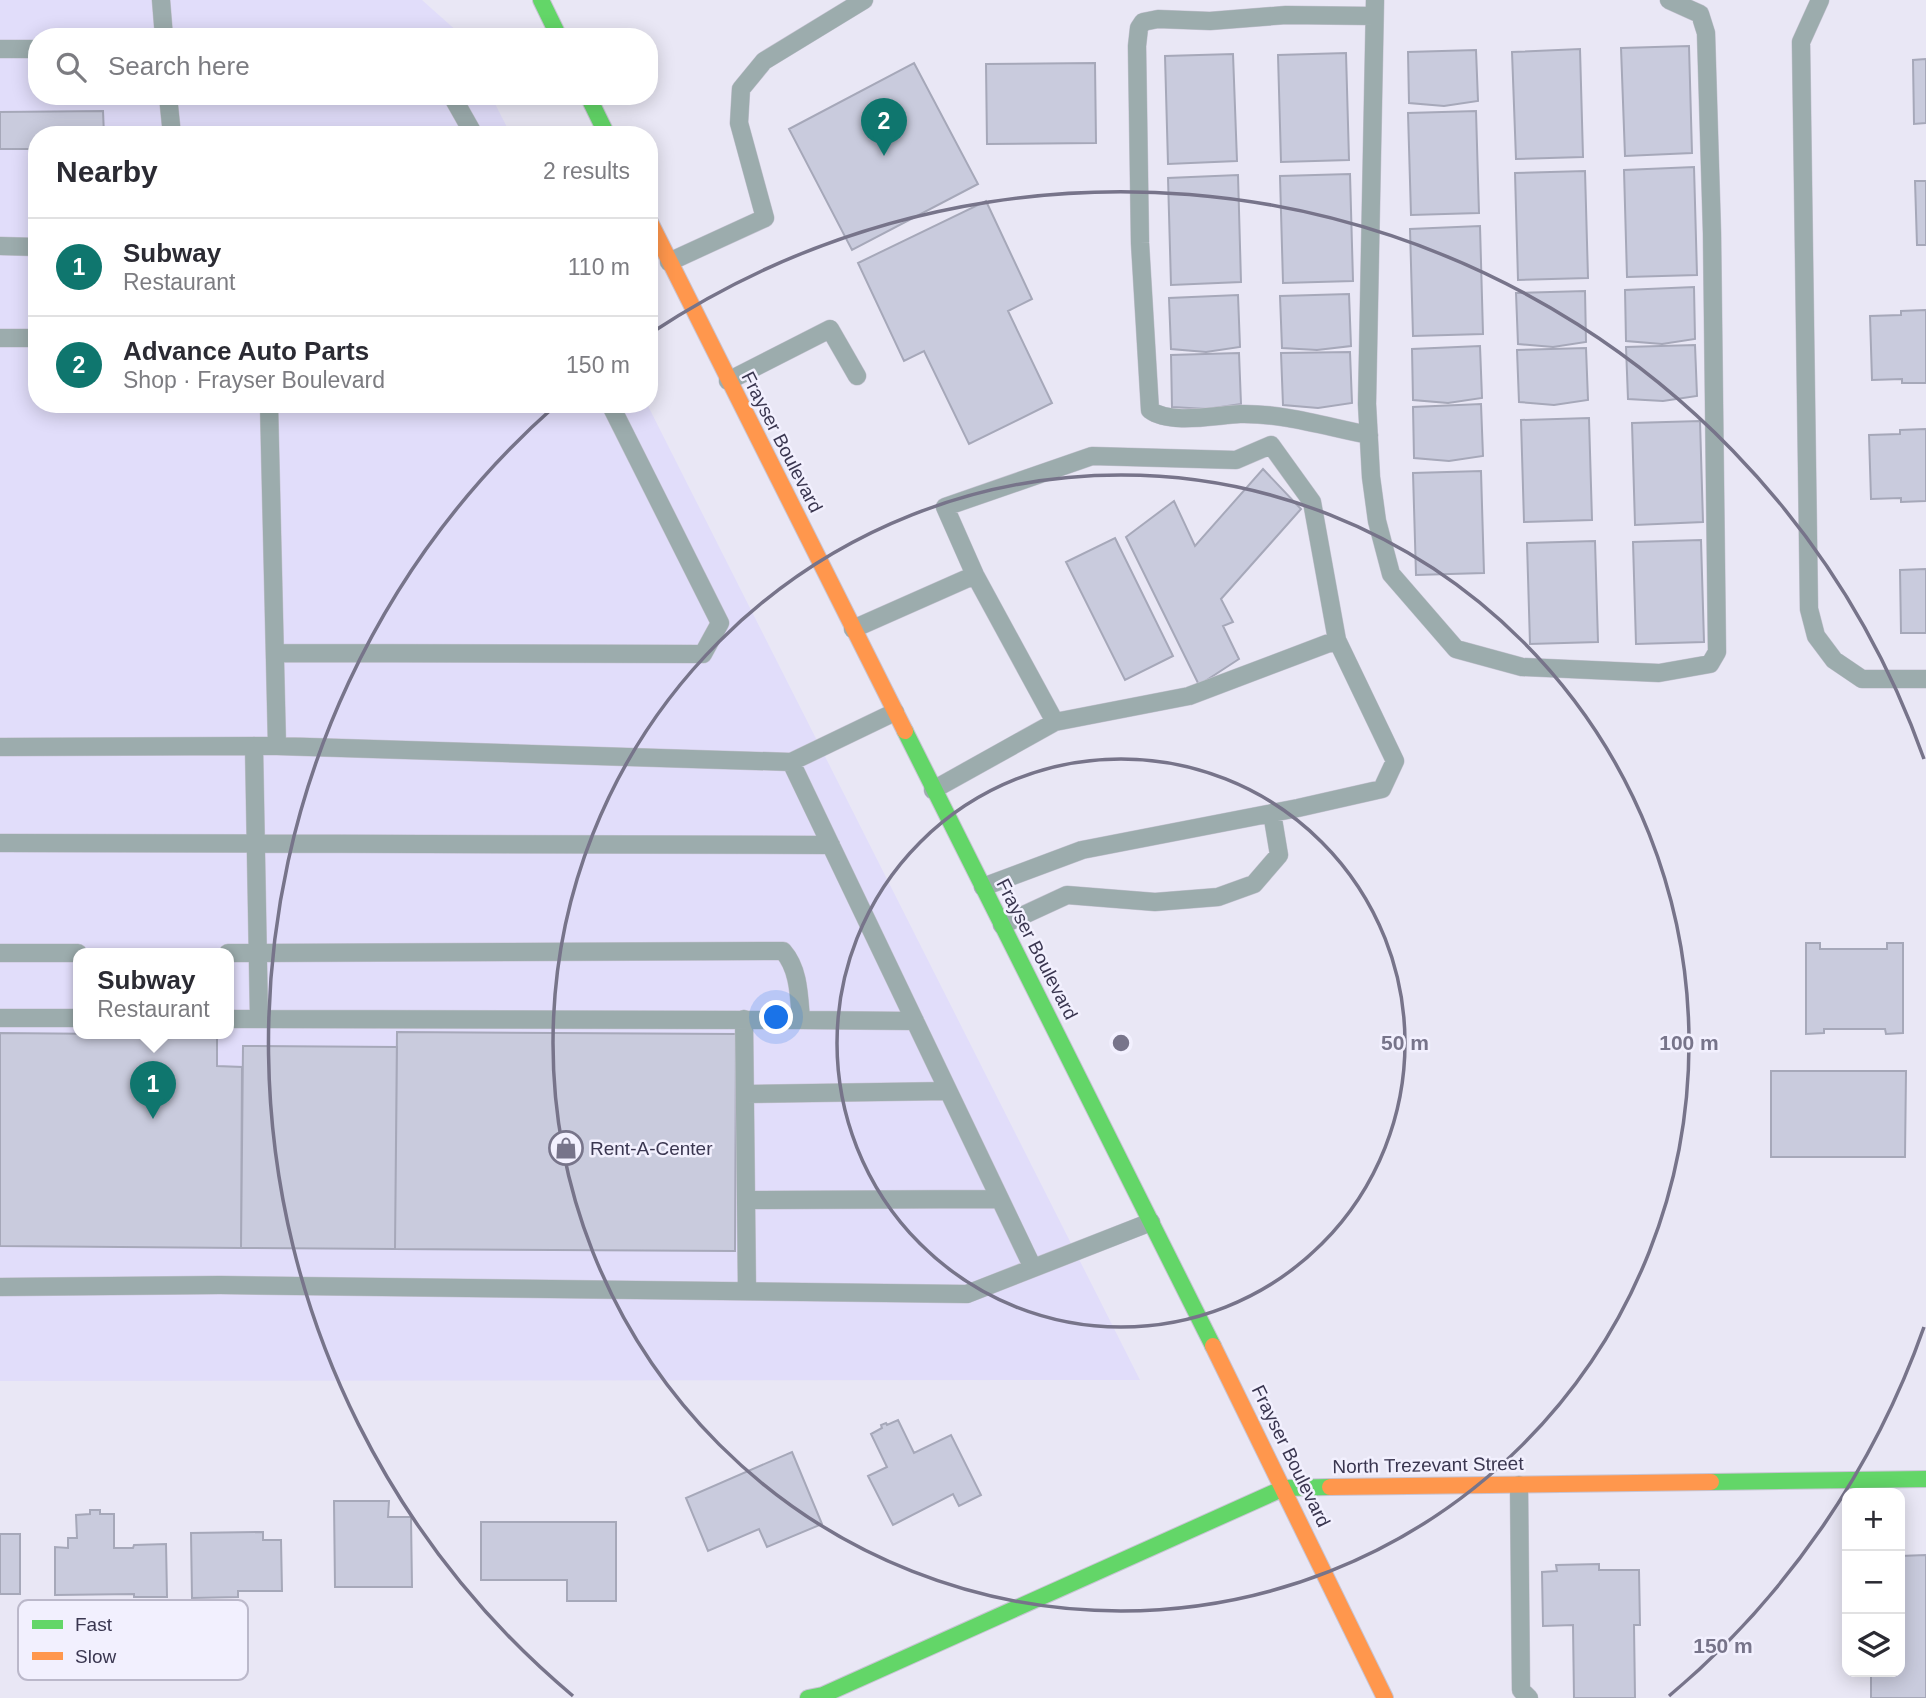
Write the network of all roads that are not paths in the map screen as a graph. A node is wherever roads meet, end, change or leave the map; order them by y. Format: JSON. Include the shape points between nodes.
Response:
{"nodes":[{"id":1,"x":162,"y":0,"type":"edge"},
{"id":2,"x":541,"y":0,"type":"edge"},
{"id":3,"x":864,"y":0,"type":"edge"},
{"id":4,"x":1669,"y":0,"type":"edge"},
{"id":5,"x":1820,"y":0,"type":"edge"},
{"id":6,"x":1375,"y":8,"type":"edge"},
{"id":7,"x":164,"y":28,"type":"edge"},
{"id":8,"x":555,"y":28,"type":"edge"},
{"id":9,"x":0,"y":49,"type":"edge"},
{"id":10,"x":28,"y":49,"type":"edge"},
{"id":11,"x":170,"y":105,"type":"edge"},
{"id":12,"x":457,"y":105,"type":"edge"},
{"id":13,"x":592,"y":105,"type":"edge"},
{"id":14,"x":171,"y":126,"type":"edge"},
{"id":15,"x":469,"y":126,"type":"edge"},
{"id":16,"x":603,"y":126,"type":"edge"},
{"id":17,"x":658,"y":242,"type":"edge"},
{"id":18,"x":0,"y":246,"type":"edge"},
{"id":19,"x":28,"y":247,"type":"edge"},
{"id":20,"x":669,"y":262,"type":"junction"},
{"id":21,"x":0,"y":338,"type":"edge"},
{"id":22,"x":28,"y":338,"type":"edge"},
{"id":23,"x":857,"y":376,"type":"dead end"},
{"id":24,"x":728,"y":381,"type":"junction"},
{"id":25,"x":269,"y":413,"type":"edge"},
{"id":26,"x":615,"y":413,"type":"edge"},
{"id":27,"x":1369,"y":435,"type":"junction"},
{"id":28,"x":975,"y":575,"type":"junction"},
{"id":29,"x":853,"y":629,"type":"junction"},
{"id":30,"x":1337,"y":640,"type":"junction"},
{"id":31,"x":275,"y":653,"type":"junction"},
{"id":32,"x":1926,"y":679,"type":"edge"},
{"id":33,"x":895,"y":712,"type":"junction"},
{"id":34,"x":1055,"y":722,"type":"junction"},
{"id":35,"x":254,"y":746,"type":"junction"},
{"id":36,"x":277,"y":746,"type":"junction"},
{"id":37,"x":0,"y":747,"type":"edge"},
{"id":38,"x":792,"y":762,"type":"junction"},
{"id":39,"x":933,"y":790,"type":"junction"},
{"id":40,"x":1272,"y":813,"type":"junction"},
{"id":41,"x":0,"y":843,"type":"edge"},
{"id":42,"x":256,"y":844,"type":"junction"},
{"id":43,"x":831,"y":845,"type":"junction"},
{"id":44,"x":983,"y":887,"type":"junction"},
{"id":45,"x":1002,"y":925,"type":"junction"},
{"id":46,"x":0,"y":953,"type":"edge"},
{"id":47,"x":73,"y":953,"type":"edge"},
{"id":48,"x":234,"y":953,"type":"edge"},
{"id":49,"x":258,"y":953,"type":"junction"},
{"id":50,"x":0,"y":1018,"type":"edge"},
{"id":51,"x":73,"y":1018,"type":"edge"},
{"id":52,"x":234,"y":1018,"type":"edge"},
{"id":53,"x":259,"y":1019,"type":"junction"},
{"id":54,"x":744,"y":1020,"type":"junction"},
{"id":55,"x":801,"y":1020,"type":"junction"},
{"id":56,"x":915,"y":1021,"type":"junction"},
{"id":57,"x":948,"y":1091,"type":"junction"},
{"id":58,"x":746,"y":1094,"type":"junction"},
{"id":59,"x":1000,"y":1199,"type":"junction"},
{"id":60,"x":746,"y":1200,"type":"junction"},
{"id":61,"x":1151,"y":1222,"type":"junction"},
{"id":62,"x":1033,"y":1268,"type":"junction"},
{"id":63,"x":0,"y":1287,"type":"edge"},
{"id":64,"x":747,"y":1291,"type":"junction"},
{"id":65,"x":1926,"y":1479,"type":"edge"},
{"id":66,"x":1518,"y":1485,"type":"junction"},
{"id":67,"x":1284,"y":1488,"type":"junction"},
{"id":68,"x":808,"y":1698,"type":"edge"},
{"id":69,"x":1384,"y":1698,"type":"edge"},
{"id":70,"x":1529,"y":1698,"type":"edge"}],
"edges":[{"from":1,"to":7,"type":"lane"},
{"from":2,"to":8,"type":"main road"},
{"from":3,"to":20,"type":"lane","via":[[764,61],[741,89],[739,123],[765,218]]},
{"from":4,"to":27,"type":"lane","via":[[1700,14],[1706,33],[1717,652],[1710,664],[1659,673],[1522,667],[1456,649],[1391,574],[1377,521]]},
{"from":5,"to":32,"type":"lane","via":[[1801,43],[1810,609],[1816,636],[1834,660],[1862,679]]},
{"from":6,"to":27,"type":"lane"},
{"from":6,"to":27,"type":"lane","via":[[1210,21],[1158,19],[1143,22],[1137,46],[1140,243],[1150,410],[1174,418],[1270,415]]},
{"from":9,"to":10,"type":"lane"},
{"from":11,"to":14,"type":"lane"},
{"from":12,"to":15,"type":"lane"},
{"from":13,"to":16,"type":"main road"},
{"from":17,"to":20,"type":"main road","name":"Frayser Boulevard"},
{"from":18,"to":19,"type":"lane"},
{"from":20,"to":24,"type":"main road","name":"Frayser Boulevard"},
{"from":21,"to":22,"type":"lane"},
{"from":23,"to":24,"type":"lane","via":[[830,329]]},
{"from":24,"to":29,"type":"main road","name":"Frayser Boulevard"},
{"from":25,"to":31,"type":"lane"},
{"from":26,"to":31,"type":"lane","via":[[720,623],[703,654]]},
{"from":28,"to":29,"type":"lane"},
{"from":28,"to":30,"type":"lane","via":[[945,507],[1092,456],[1236,460],[1271,445],[1312,502]]},
{"from":28,"to":34,"type":"lane"},
{"from":29,"to":33,"type":"main road","name":"Frayser Boulevard"},
{"from":30,"to":34,"type":"lane","via":[[1188,696]]},
{"from":30,"to":40,"type":"lane","via":[[1395,761],[1382,789]]},
{"from":31,"to":36,"type":"lane"},
{"from":33,"to":38,"type":"lane"},
{"from":33,"to":39,"type":"main road","name":"Frayser Boulevard"},
{"from":34,"to":39,"type":"lane"},
{"from":35,"to":36,"type":"lane"},
{"from":35,"to":37,"type":"lane"},
{"from":35,"to":42,"type":"lane"},
{"from":36,"to":38,"type":"lane"},
{"from":38,"to":43,"type":"lane"},
{"from":39,"to":44,"type":"main road","name":"Frayser Boulevard"},
{"from":40,"to":44,"type":"lane","via":[[1082,850]]},
{"from":40,"to":45,"type":"lane","via":[[1279,855],[1254,884],[1218,897],[1155,902],[1067,895]]},
{"from":41,"to":42,"type":"lane"},
{"from":42,"to":43,"type":"lane"},
{"from":42,"to":49,"type":"lane"},
{"from":43,"to":56,"type":"lane"},
{"from":44,"to":45,"type":"main road","name":"Frayser Boulevard"},
{"from":45,"to":61,"type":"main road","name":"Frayser Boulevard"},
{"from":46,"to":47,"type":"lane"},
{"from":48,"to":49,"type":"lane"},
{"from":49,"to":53,"type":"lane"},
{"from":49,"to":55,"type":"lane","via":[[783,951],[799,988]]},
{"from":50,"to":51,"type":"lane"},
{"from":52,"to":53,"type":"lane"},
{"from":53,"to":54,"type":"lane"},
{"from":54,"to":55,"type":"lane"},
{"from":54,"to":58,"type":"lane"},
{"from":55,"to":56,"type":"lane"},
{"from":56,"to":57,"type":"lane"},
{"from":57,"to":58,"type":"lane"},
{"from":57,"to":59,"type":"lane"},
{"from":58,"to":60,"type":"lane"},
{"from":59,"to":60,"type":"lane"},
{"from":59,"to":62,"type":"lane"},
{"from":60,"to":64,"type":"lane"},
{"from":61,"to":62,"type":"lane"},
{"from":61,"to":67,"type":"main road","name":"Frayser Boulevard"},
{"from":62,"to":64,"type":"lane","via":[[967,1294]]},
{"from":63,"to":64,"type":"lane"},
{"from":65,"to":66,"type":"main road","name":"North Trezevant Street"},
{"from":66,"to":67,"type":"main road","name":"North Trezevant Street"},
{"from":66,"to":70,"type":"lane","via":[[1521,1690]]},
{"from":67,"to":68,"type":"main road","name":"North Trezevant Street"},
{"from":67,"to":69,"type":"main road","name":"Frayser Boulevard"}]}
